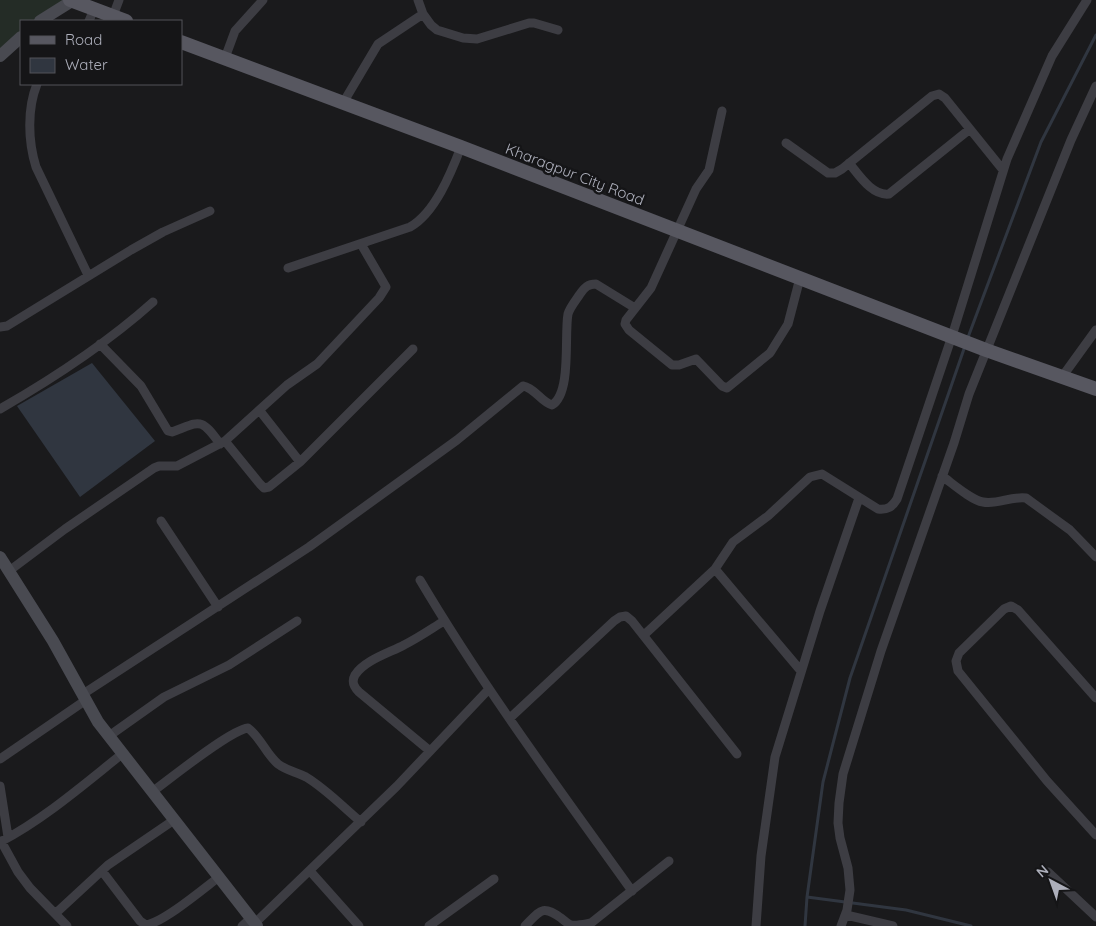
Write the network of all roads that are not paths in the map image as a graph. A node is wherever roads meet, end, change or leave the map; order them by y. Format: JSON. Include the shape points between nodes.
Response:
{"nodes":[{"id":1,"x":71,"y":0,"type":"edge"},
{"id":2,"x":119,"y":0,"type":"edge"},
{"id":3,"x":263,"y":0,"type":"edge"},
{"id":4,"x":418,"y":0,"type":"edge"},
{"id":5,"x":1087,"y":0,"type":"edge"},
{"id":6,"x":424,"y":14,"type":"junction"},
{"id":7,"x":91,"y":15,"type":"edge"},
{"id":8,"x":120,"y":19,"type":"edge"},
{"id":9,"x":41,"y":20,"type":"edge"},
{"id":10,"x":558,"y":30,"type":"dead end"},
{"id":11,"x":20,"y":37,"type":"edge"},
{"id":12,"x":182,"y":42,"type":"edge"},
{"id":13,"x":0,"y":56,"type":"edge"},
{"id":14,"x":225,"y":58,"type":"junction"},
{"id":15,"x":37,"y":85,"type":"edge"},
{"id":16,"x":1096,"y":86,"type":"edge"},
{"id":17,"x":343,"y":103,"type":"junction"},
{"id":18,"x":722,"y":111,"type":"dead end"},
{"id":19,"x":970,"y":129,"type":"junction"},
{"id":20,"x":786,"y":143,"type":"dead end"},
{"id":21,"x":462,"y":147,"type":"junction"},
{"id":22,"x":849,"y":163,"type":"junction"},
{"id":23,"x":1003,"y":170,"type":"junction"},
{"id":24,"x":210,"y":212,"type":"dead end"},
{"id":25,"x":676,"y":230,"type":"junction"},
{"id":26,"x":361,"y":244,"type":"junction"},
{"id":27,"x":288,"y":268,"type":"dead end"},
{"id":28,"x":88,"y":275,"type":"junction"},
{"id":29,"x":800,"y":278,"type":"junction"},
{"id":30,"x":153,"y":302,"type":"dead end"},
{"id":31,"x":635,"y":308,"type":"junction"},
{"id":32,"x":0,"y":326,"type":"edge"},
{"id":33,"x":1096,"y":330,"type":"edge"},
{"id":34,"x":954,"y":337,"type":"junction"},
{"id":35,"x":100,"y":344,"type":"junction"},
{"id":36,"x":980,"y":347,"type":"junction"},
{"id":37,"x":414,"y":349,"type":"dead end"},
{"id":38,"x":1062,"y":377,"type":"junction"},
{"id":39,"x":1096,"y":389,"type":"edge"},
{"id":40,"x":0,"y":409,"type":"edge"},
{"id":41,"x":260,"y":411,"type":"junction"},
{"id":42,"x":223,"y":442,"type":"junction"},
{"id":43,"x":300,"y":462,"type":"junction"},
{"id":44,"x":942,"y":476,"type":"junction"},
{"id":45,"x":858,"y":498,"type":"junction"},
{"id":46,"x":161,"y":521,"type":"dead end"},
{"id":47,"x":1096,"y":558,"type":"edge"},
{"id":48,"x":3,"y":563,"type":"edge"},
{"id":49,"x":715,"y":569,"type":"junction"},
{"id":50,"x":420,"y":580,"type":"dead end"},
{"id":51,"x":218,"y":607,"type":"junction"},
{"id":52,"x":297,"y":621,"type":"dead end"},
{"id":53,"x":444,"y":621,"type":"junction"},
{"id":54,"x":644,"y":635,"type":"junction"},
{"id":55,"x":801,"y":671,"type":"junction"},
{"id":56,"x":489,"y":689,"type":"junction"},
{"id":57,"x":84,"y":697,"type":"junction"},
{"id":58,"x":1096,"y":698,"type":"edge"},
{"id":59,"x":510,"y":718,"type":"junction"},
{"id":60,"x":108,"y":736,"type":"junction"},
{"id":61,"x":430,"y":752,"type":"junction"},
{"id":62,"x":122,"y":754,"type":"junction"},
{"id":63,"x":737,"y":754,"type":"dead end"},
{"id":64,"x":0,"y":759,"type":"edge"},
{"id":65,"x":0,"y":786,"type":"edge"},
{"id":66,"x":152,"y":792,"type":"junction"},
{"id":67,"x":174,"y":820,"type":"junction"},
{"id":68,"x":361,"y":822,"type":"junction"},
{"id":69,"x":1096,"y":835,"type":"edge"},
{"id":70,"x":3,"y":840,"type":"edge"},
{"id":71,"x":669,"y":861,"type":"dead end"},
{"id":72,"x":102,"y":871,"type":"junction"},
{"id":73,"x":310,"y":871,"type":"junction"},
{"id":74,"x":1048,"y":872,"type":"dead end"},
{"id":75,"x":219,"y":877,"type":"junction"},
{"id":76,"x":494,"y":879,"type":"dead end"},
{"id":77,"x":632,"y":891,"type":"junction"},
{"id":78,"x":56,"y":913,"type":"junction"},
{"id":79,"x":846,"y":913,"type":"junction"},
{"id":80,"x":1096,"y":917,"type":"edge"},
{"id":81,"x":251,"y":923,"type":"edge"},
{"id":82,"x":67,"y":926,"type":"edge"},
{"id":83,"x":358,"y":926,"type":"edge"},
{"id":84,"x":429,"y":926,"type":"edge"},
{"id":85,"x":525,"y":926,"type":"edge"},
{"id":86,"x":572,"y":926,"type":"edge"},
{"id":87,"x":756,"y":926,"type":"edge"},
{"id":88,"x":841,"y":926,"type":"edge"},
{"id":89,"x":893,"y":926,"type":"edge"}],
"edges":[{"from":1,"to":7,"type":"main road"},
{"from":1,"to":9,"type":"street"},
{"from":2,"to":8,"type":"street"},
{"from":3,"to":14,"type":"street","via":[[235,31]]},
{"from":4,"to":6,"type":"street"},
{"from":5,"to":23,"type":"street","via":[[1052,56]]},
{"from":6,"to":10,"type":"street","via":[[437,30],[470,39],[529,23]]},
{"from":6,"to":17,"type":"street","via":[[378,44]]},
{"from":7,"to":8,"type":"main road"},
{"from":11,"to":13,"type":"street"},
{"from":12,"to":14,"type":"main road","name":"Kharagpur City Road"},
{"from":14,"to":17,"type":"main road","name":"Kharagpur City Road"},
{"from":15,"to":28,"type":"street","via":[[31,99],[33,157]]},
{"from":16,"to":36,"type":"street"},
{"from":17,"to":21,"type":"main road","name":"Kharagpur City Road"},
{"from":18,"to":25,"type":"street","via":[[709,170]]},
{"from":19,"to":22,"type":"street","via":[[889,194],[874,191]]},
{"from":19,"to":22,"type":"street","via":[[946,98],[939,94],[932,96]]},
{"from":19,"to":23,"type":"street"},
{"from":20,"to":22,"type":"street","via":[[828,173],[835,173]]},
{"from":21,"to":25,"type":"main road","name":"Kharagpur City Road"},
{"from":21,"to":26,"type":"street","via":[[444,186],[419,222]]},
{"from":23,"to":34,"type":"street"},
{"from":24,"to":28,"type":"street","via":[[163,232]]},
{"from":25,"to":29,"type":"main road","name":"Kharagpur City Road"},
{"from":25,"to":31,"type":"street","via":[[651,288]]},
{"from":26,"to":27,"type":"street"},
{"from":26,"to":41,"type":"street","via":[[386,284],[384,292],[316,364],[294,379]]},
{"from":28,"to":32,"type":"street","via":[[7,326]]},
{"from":29,"to":31,"type":"street","via":[[788,324],[770,353],[727,388],[696,359],[672,366],[629,330],[626,320]]},
{"from":29,"to":34,"type":"main road","name":"Kharagpur City Road"},
{"from":30,"to":35,"type":"street"},
{"from":31,"to":51,"type":"street","via":[[596,284],[590,284],[568,314],[565,378],[557,402],[548,404],[528,386],[523,386],[457,440],[309,547]]},
{"from":33,"to":38,"type":"street"},
{"from":34,"to":36,"type":"main road","name":"Kharagpur City Road"},
{"from":34,"to":45,"type":"street","via":[[894,505],[878,509]]},
{"from":35,"to":40,"type":"street","via":[[76,363]]},
{"from":35,"to":42,"type":"street","via":[[141,386],[168,431],[202,424]]},
{"from":36,"to":38,"type":"main road","name":"Kharagpur City Road"},
{"from":36,"to":44,"type":"street"},
{"from":37,"to":43,"type":"street"},
{"from":38,"to":39,"type":"main road","name":"Kharagpur City Road"},
{"from":41,"to":42,"type":"street"},
{"from":41,"to":43,"type":"street"},
{"from":42,"to":43,"type":"street","via":[[264,488],[274,484]]},
{"from":42,"to":48,"type":"street","via":[[177,466],[154,468],[81,518]]},
{"from":44,"to":47,"type":"street","via":[[982,502],[1026,498],[1070,530]]},
{"from":44,"to":79,"type":"street","via":[[881,651],[843,774],[838,823],[850,890]]},
{"from":45,"to":49,"type":"street","via":[[822,474],[816,474],[733,542]]},
{"from":45,"to":55,"type":"street"},
{"from":46,"to":51,"type":"street"},
{"from":48,"to":57,"type":"street"},
{"from":49,"to":54,"type":"street"},
{"from":49,"to":55,"type":"street"},
{"from":50,"to":53,"type":"street"},
{"from":51,"to":57,"type":"street"},
{"from":52,"to":60,"type":"street","via":[[229,665],[164,697]]},
{"from":53,"to":56,"type":"street"},
{"from":53,"to":61,"type":"street","via":[[368,664],[353,681],[358,692]]},
{"from":54,"to":59,"type":"street","via":[[626,616],[620,617]]},
{"from":54,"to":63,"type":"street"},
{"from":55,"to":87,"type":"street","via":[[775,758],[761,856]]},
{"from":56,"to":59,"type":"street"},
{"from":56,"to":61,"type":"street"},
{"from":57,"to":60,"type":"street"},
{"from":57,"to":64,"type":"street"},
{"from":58,"to":69,"type":"street","via":[[1011,606],[1004,608],[965,646],[956,662],[958,671],[1051,786]]},
{"from":59,"to":77,"type":"street"},
{"from":60,"to":62,"type":"street"},
{"from":61,"to":68,"type":"street"},
{"from":62,"to":66,"type":"street"},
{"from":62,"to":70,"type":"street","via":[[58,804]]},
{"from":65,"to":70,"type":"street"},
{"from":66,"to":67,"type":"street"},
{"from":66,"to":68,"type":"street","via":[[215,745],[248,728],[279,765],[305,776]]},
{"from":67,"to":72,"type":"street"},
{"from":67,"to":75,"type":"street"},
{"from":68,"to":73,"type":"street"},
{"from":70,"to":78,"type":"street","via":[[18,872]]},
{"from":71,"to":77,"type":"street"},
{"from":72,"to":75,"type":"street","via":[[146,926],[163,918]]},
{"from":72,"to":78,"type":"street"},
{"from":73,"to":81,"type":"street"},
{"from":73,"to":83,"type":"street"},
{"from":74,"to":80,"type":"street"},
{"from":75,"to":81,"type":"street"},
{"from":76,"to":84,"type":"street"},
{"from":77,"to":86,"type":"street","via":[[591,923]]},
{"from":78,"to":82,"type":"street"},
{"from":79,"to":88,"type":"street"},
{"from":79,"to":89,"type":"street"},
{"from":85,"to":86,"type":"street","via":[[545,909]]}]}
